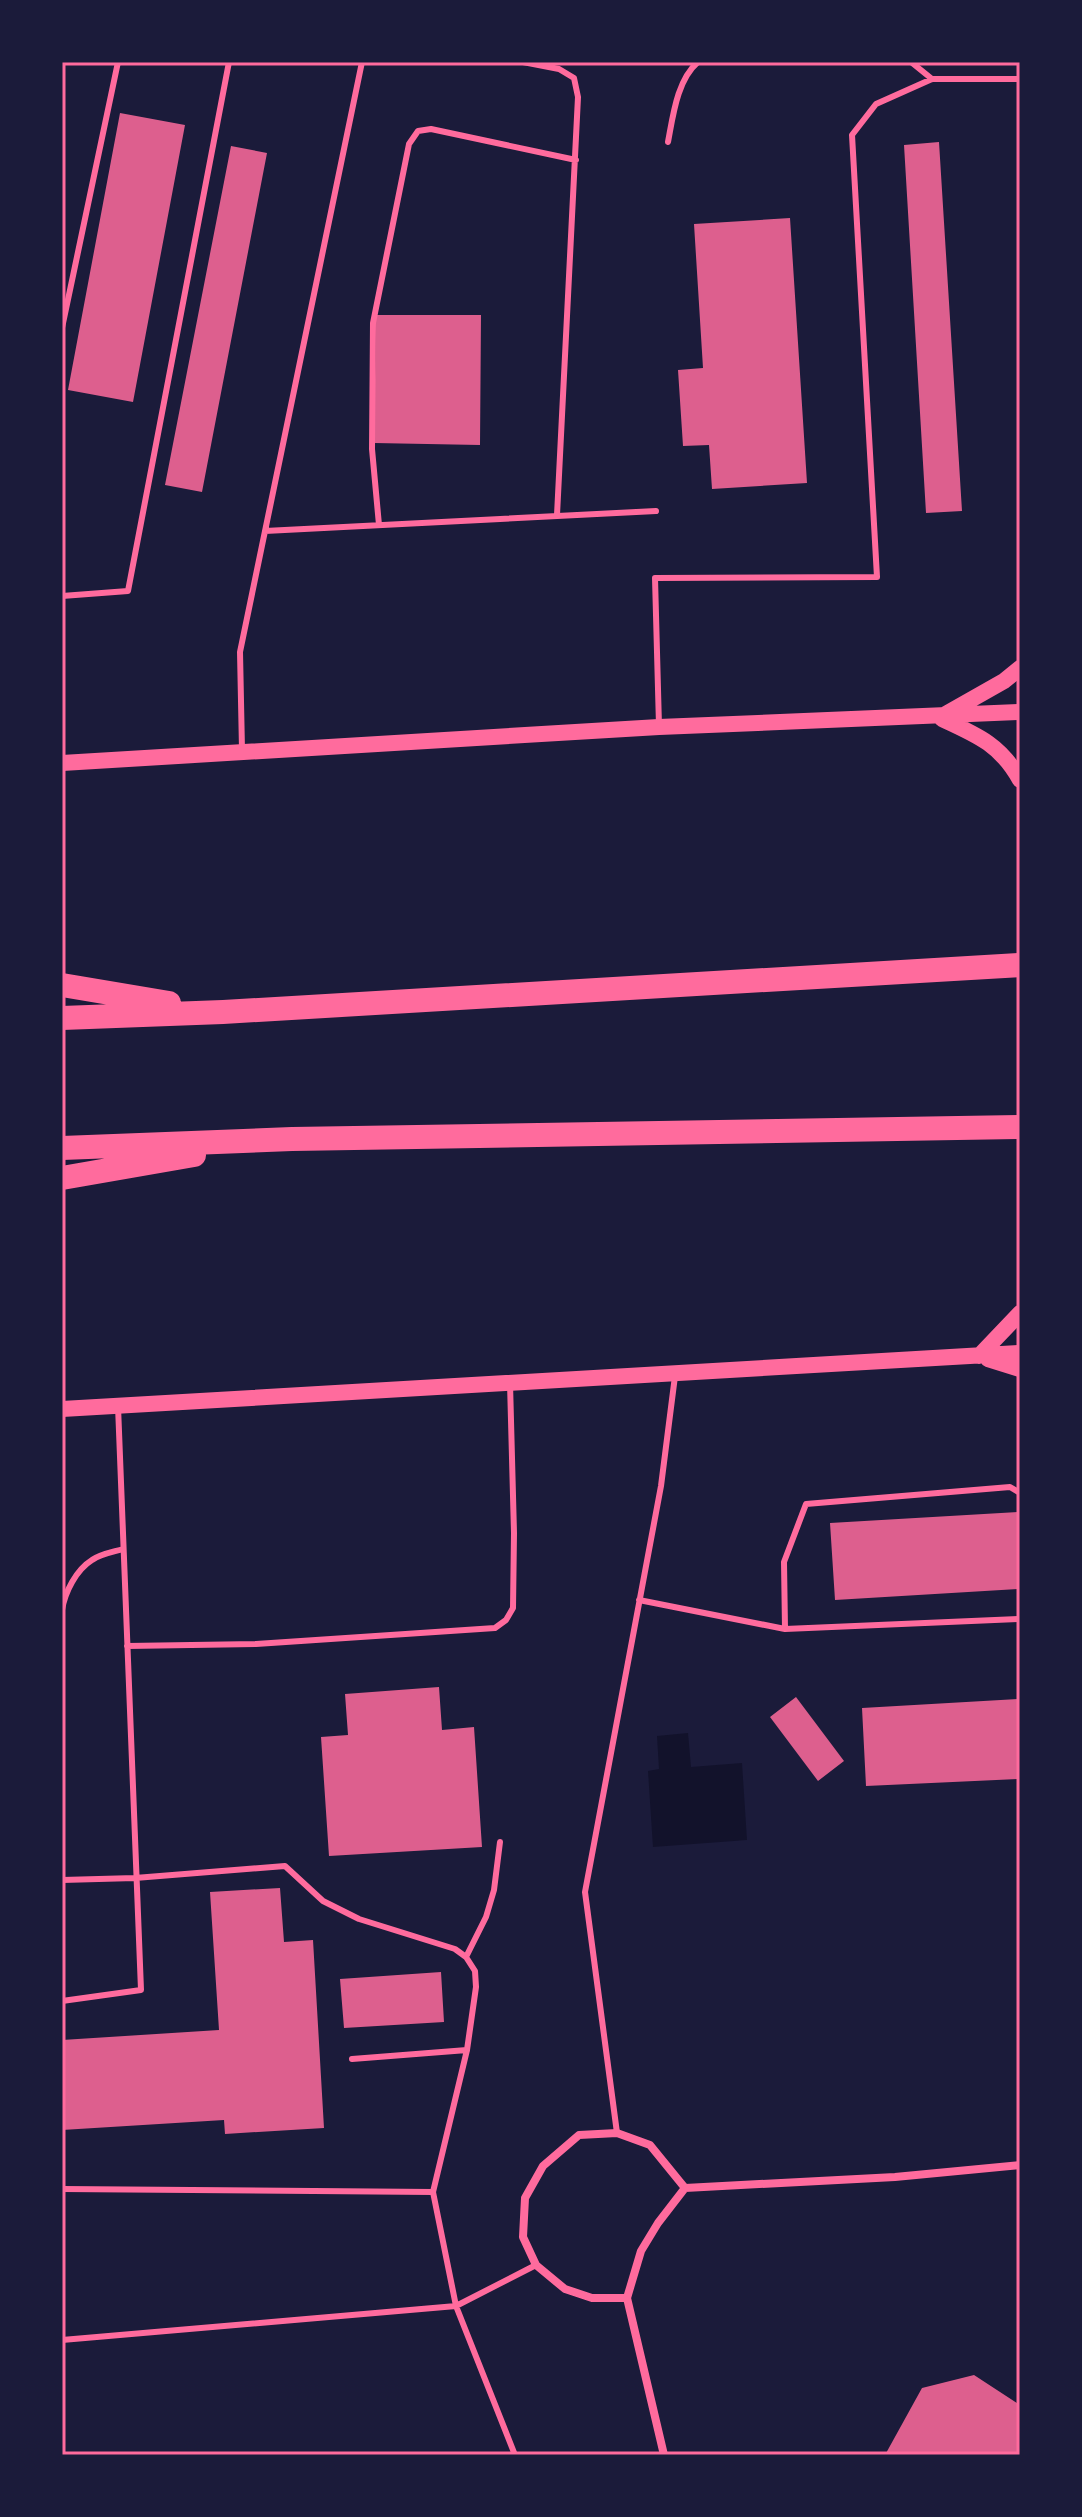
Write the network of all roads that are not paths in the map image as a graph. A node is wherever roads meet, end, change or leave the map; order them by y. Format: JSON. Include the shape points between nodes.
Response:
{"nodes":[{"id":1,"x":118,"y":62,"type":"edge"},
{"id":2,"x":229,"y":62,"type":"edge"},
{"id":3,"x":362,"y":62,"type":"edge"},
{"id":4,"x":523,"y":62,"type":"edge"},
{"id":5,"x":698,"y":62,"type":"edge"},
{"id":6,"x":911,"y":62,"type":"edge"},
{"id":7,"x":932,"y":79,"type":"junction"},
{"id":8,"x":1020,"y":79,"type":"edge"},
{"id":9,"x":668,"y":142,"type":"dead end"},
{"id":10,"x":576,"y":160,"type":"junction"},
{"id":11,"x":62,"y":328,"type":"edge"},
{"id":12,"x":656,"y":511,"type":"dead end"},
{"id":13,"x":557,"y":515,"type":"junction"},
{"id":14,"x":379,"y":525,"type":"junction"},
{"id":15,"x":265,"y":531,"type":"junction"},
{"id":16,"x":62,"y":596,"type":"edge"},
{"id":17,"x":1020,"y":668,"type":"edge"},
{"id":18,"x":1020,"y":712,"type":"edge"},
{"id":19,"x":939,"y":717,"type":"junction"},
{"id":20,"x":659,"y":727,"type":"junction"},
{"id":21,"x":242,"y":752,"type":"junction"},
{"id":22,"x":62,"y":763,"type":"edge"},
{"id":23,"x":1020,"y":780,"type":"edge"},
{"id":24,"x":1020,"y":965,"type":"edge"},
{"id":25,"x":62,"y":985,"type":"edge"},
{"id":26,"x":223,"y":1012,"type":"junction"},
{"id":27,"x":62,"y":1018,"type":"edge"},
{"id":28,"x":1020,"y":1127,"type":"edge"},
{"id":29,"x":292,"y":1139,"type":"junction"},
{"id":30,"x":62,"y":1148,"type":"edge"},
{"id":31,"x":62,"y":1178,"type":"edge"},
{"id":32,"x":1020,"y":1313,"type":"edge"},
{"id":33,"x":1020,"y":1353,"type":"edge"},
{"id":34,"x":979,"y":1356,"type":"junction"},
{"id":35,"x":1020,"y":1369,"type":"edge"},
{"id":36,"x":675,"y":1372,"type":"junction"},
{"id":37,"x":510,"y":1382,"type":"junction"},
{"id":38,"x":118,"y":1406,"type":"junction"},
{"id":39,"x":62,"y":1409,"type":"edge"},
{"id":40,"x":1020,"y":1493,"type":"edge"},
{"id":41,"x":123,"y":1549,"type":"junction"},
{"id":42,"x":639,"y":1600,"type":"junction"},
{"id":43,"x":62,"y":1610,"type":"edge"},
{"id":44,"x":1020,"y":1619,"type":"edge"},
{"id":45,"x":785,"y":1629,"type":"junction"},
{"id":46,"x":127,"y":1646,"type":"junction"},
{"id":47,"x":500,"y":1842,"type":"dead end"},
{"id":48,"x":135,"y":1878,"type":"junction"},
{"id":49,"x":62,"y":1880,"type":"edge"},
{"id":50,"x":466,"y":1957,"type":"junction"},
{"id":51,"x":62,"y":2001,"type":"edge"},
{"id":52,"x":467,"y":2050,"type":"junction"},
{"id":53,"x":352,"y":2059,"type":"dead end"},
{"id":54,"x":617,"y":2133,"type":"junction"},
{"id":55,"x":1020,"y":2165,"type":"edge"},
{"id":56,"x":685,"y":2188,"type":"junction"},
{"id":57,"x":62,"y":2189,"type":"edge"},
{"id":58,"x":433,"y":2192,"type":"junction"},
{"id":59,"x":536,"y":2265,"type":"junction"},
{"id":60,"x":627,"y":2298,"type":"junction"},
{"id":61,"x":456,"y":2306,"type":"junction"},
{"id":62,"x":62,"y":2340,"type":"edge"},
{"id":63,"x":515,"y":2455,"type":"edge"},
{"id":64,"x":664,"y":2455,"type":"edge"}],
"edges":[{"from":1,"to":11,"type":"lane"},
{"from":2,"to":16,"type":"lane","via":[[128,591]]},
{"from":3,"to":15,"type":"lane"},
{"from":4,"to":10,"type":"lane","via":[[559,69],[574,78]]},
{"from":5,"to":9,"type":"lane","via":[[675,103]]},
{"from":6,"to":7,"type":"lane"},
{"from":7,"to":8,"type":"lane"},
{"from":7,"to":20,"type":"lane","via":[[876,104],[852,135],[877,577],[655,578]]},
{"from":10,"to":13,"type":"lane"},
{"from":10,"to":14,"type":"lane","via":[[431,129],[418,131],[409,144],[373,323],[372,449]]},
{"from":12,"to":13,"type":"lane"},
{"from":13,"to":14,"type":"lane"},
{"from":14,"to":15,"type":"lane"},
{"from":15,"to":21,"type":"lane","via":[[240,652]]},
{"from":17,"to":19,"type":"main road"},
{"from":18,"to":19,"type":"main road"},
{"from":19,"to":20,"type":"main road"},
{"from":19,"to":23,"type":"main road","via":[[984,739],[1009,760]]},
{"from":20,"to":21,"type":"main road"},
{"from":21,"to":22,"type":"main road"},
{"from":24,"to":26,"type":"highway"},
{"from":25,"to":26,"type":"highway"},
{"from":26,"to":27,"type":"highway"},
{"from":28,"to":29,"type":"highway"},
{"from":29,"to":30,"type":"highway"},
{"from":29,"to":31,"type":"highway"},
{"from":32,"to":34,"type":"main road"},
{"from":33,"to":34,"type":"main road"},
{"from":34,"to":35,"type":"main road"},
{"from":34,"to":36,"type":"main road"},
{"from":36,"to":37,"type":"main road"},
{"from":36,"to":42,"type":"lane"},
{"from":37,"to":38,"type":"main road"},
{"from":37,"to":46,"type":"lane","via":[[513,1608],[495,1628],[256,1644]]},
{"from":38,"to":39,"type":"main road"},
{"from":38,"to":41,"type":"lane"},
{"from":40,"to":45,"type":"lane","via":[[1010,1487],[806,1504],[784,1562]]},
{"from":41,"to":43,"type":"lane","via":[[92,1560],[75,1577]]},
{"from":41,"to":46,"type":"lane"},
{"from":42,"to":45,"type":"lane"},
{"from":42,"to":54,"type":"lane","via":[[585,1892]]},
{"from":44,"to":45,"type":"lane"},
{"from":46,"to":48,"type":"lane"},
{"from":47,"to":50,"type":"lane","via":[[494,1890]]},
{"from":48,"to":49,"type":"lane"},
{"from":48,"to":50,"type":"lane","via":[[285,1866],[323,1901]]},
{"from":48,"to":51,"type":"lane","via":[[141,1990]]},
{"from":50,"to":52,"type":"lane","via":[[475,1971],[476,1987]]},
{"from":52,"to":53,"type":"lane"},
{"from":52,"to":58,"type":"lane"},
{"from":54,"to":56,"type":"street","via":[[650,2145]]},
{"from":54,"to":59,"type":"street","via":[[579,2135],[543,2166],[525,2198],[523,2237]]},
{"from":55,"to":56,"type":"street"},
{"from":56,"to":60,"type":"street","via":[[641,2251]]},
{"from":57,"to":58,"type":"lane"},
{"from":58,"to":61,"type":"lane"},
{"from":59,"to":60,"type":"street","via":[[565,2289],[592,2298]]},
{"from":59,"to":61,"type":"lane"},
{"from":60,"to":64,"type":"street"},
{"from":61,"to":62,"type":"lane"},
{"from":61,"to":63,"type":"lane"}]}
